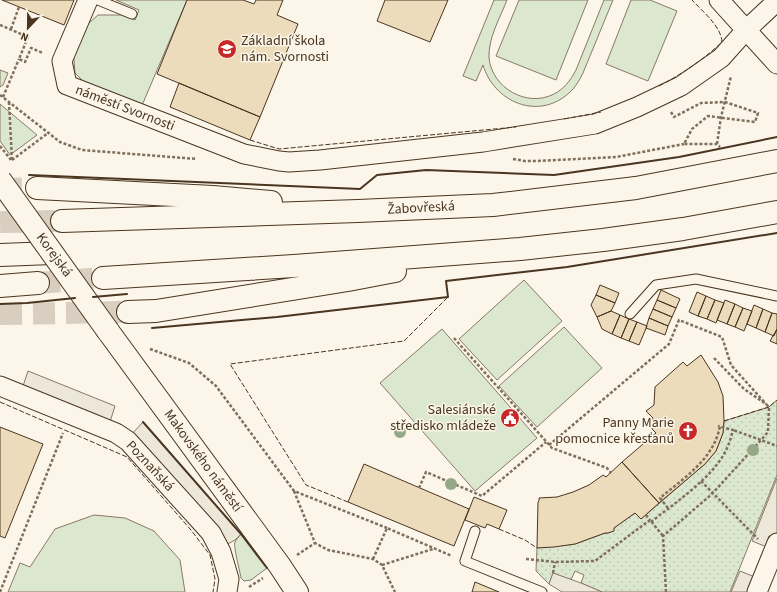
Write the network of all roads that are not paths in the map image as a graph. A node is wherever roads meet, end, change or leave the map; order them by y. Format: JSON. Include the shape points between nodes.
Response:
{"nodes":[{"id":1,"x":88,"y":0,"type":"edge"},
{"id":2,"x":98,"y":0,"type":"edge"},
{"id":3,"x":719,"y":0,"type":"edge"},
{"id":4,"x":774,"y":4,"type":"edge"},
{"id":5,"x":132,"y":14,"type":"dead end"},
{"id":6,"x":746,"y":30,"type":"junction"},
{"id":7,"x":777,"y":64,"type":"edge"},
{"id":8,"x":777,"y":161,"type":"edge"},
{"id":9,"x":8,"y":173,"type":"edge"},
{"id":10,"x":37,"y":188,"type":"tunnel mouth"},
{"id":11,"x":358,"y":211,"type":"junction"},
{"id":12,"x":777,"y":212,"type":"edge"},
{"id":13,"x":62,"y":221,"type":"tunnel mouth"},
{"id":14,"x":52,"y":252,"type":"junction"},
{"id":15,"x":492,"y":252,"type":"junction"},
{"id":16,"x":0,"y":255,"type":"edge"},
{"id":17,"x":103,"y":278,"type":"tunnel mouth"},
{"id":18,"x":38,"y":283,"type":"tunnel mouth"},
{"id":19,"x":0,"y":286,"type":"edge"},
{"id":20,"x":777,"y":296,"type":"edge"},
{"id":21,"x":128,"y":312,"type":"tunnel mouth"},
{"id":22,"x":630,"y":314,"type":"dead end"},
{"id":23,"x":108,"y":330,"type":"joint"},
{"id":24,"x":0,"y":386,"type":"edge"},
{"id":25,"x":475,"y":531,"type":"dead end"},
{"id":26,"x":775,"y":549,"type":"edge"},
{"id":27,"x":227,"y":592,"type":"edge"},
{"id":28,"x":297,"y":592,"type":"edge"},
{"id":29,"x":542,"y":592,"type":"edge"},
{"id":30,"x":757,"y":592,"type":"edge"}],
"edges":[{"from":1,"to":6,"type":"street","name":"náměstí Svornosti","via":[[62,61],[67,85],[244,154],[288,162],[483,142],[595,124],[681,86],[721,58]]},
{"from":2,"to":5,"type":"lane"},
{"from":3,"to":6,"type":"street"},
{"from":4,"to":6,"type":"street"},
{"from":6,"to":7,"type":"street"},
{"from":8,"to":11,"type":"main road","name":"Žabovřeská","via":[[636,188],[501,204]]},
{"from":9,"to":14,"type":"main road","name":"Korejská","bridge":true},
{"from":10,"to":11,"type":"main road","via":[[213,197]]},
{"from":11,"to":13,"type":"main road","name":"Žabovřeská"},
{"from":12,"to":15,"type":"main road","via":[[683,229]]},
{"from":14,"to":16,"type":"main road"},
{"from":14,"to":23,"type":"main road","name":"Korejská","bridge":true},
{"from":15,"to":17,"type":"main road"},
{"from":15,"to":21,"type":"main road","via":[[348,280],[156,311]]},
{"from":18,"to":19,"type":"main road"},
{"from":20,"to":22,"type":"lane","via":[[696,279],[656,285]]},
{"from":23,"to":28,"type":"main road","name":"Makovského náměstí"},
{"from":24,"to":27,"type":"street","name":"Poznaňská","via":[[116,433],[128,442],[211,534],[221,552],[229,579]]},
{"from":25,"to":29,"type":"lane","via":[[465,561]]},
{"from":26,"to":30,"type":"street"}]}
